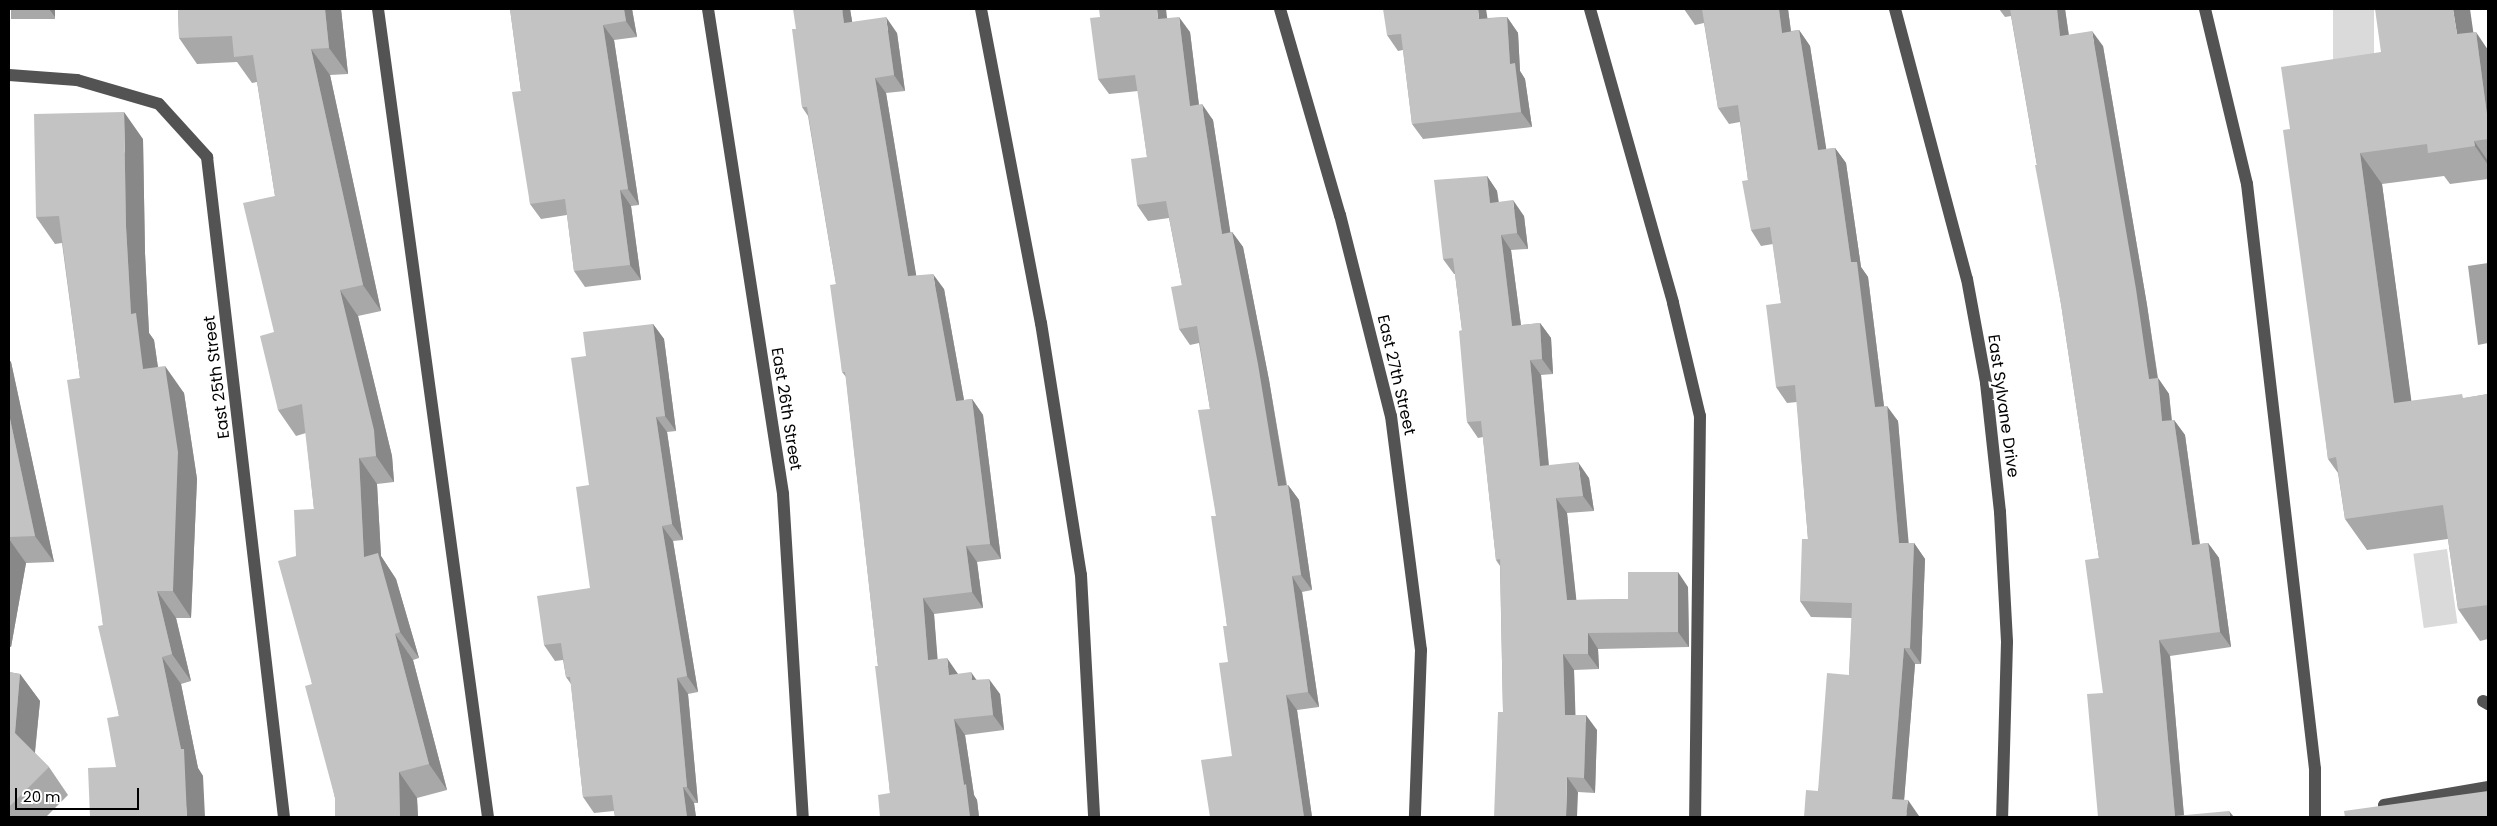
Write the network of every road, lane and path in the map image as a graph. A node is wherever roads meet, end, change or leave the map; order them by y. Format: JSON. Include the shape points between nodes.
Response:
{"nodes":[{"id":1,"x":378,"y":9,"type":"edge"},
{"id":2,"x":708,"y":9,"type":"edge"},
{"id":3,"x":981,"y":9,"type":"edge"},
{"id":4,"x":1280,"y":9,"type":"edge"},
{"id":5,"x":1590,"y":9,"type":"edge"},
{"id":6,"x":1894,"y":9,"type":"edge"},
{"id":7,"x":2205,"y":9,"type":"edge"},
{"id":8,"x":9,"y":75,"type":"edge"},
{"id":9,"x":2488,"y":787,"type":"edge"},
{"id":10,"x":2384,"y":805,"type":"edge"},
{"id":11,"x":284,"y":817,"type":"edge"},
{"id":12,"x":488,"y":817,"type":"edge"},
{"id":13,"x":803,"y":817,"type":"edge"},
{"id":14,"x":1094,"y":817,"type":"edge"},
{"id":15,"x":1415,"y":817,"type":"edge"},
{"id":16,"x":1695,"y":817,"type":"edge"},
{"id":17,"x":2002,"y":817,"type":"edge"},
{"id":18,"x":2315,"y":817,"type":"edge"}],
"edges":[{"from":1,"to":12,"type":"street"},
{"from":2,"to":13,"type":"street","name":"East 26th Street","via":[[783,494]]},
{"from":3,"to":14,"type":"street","via":[[1041,323],[1081,575]]},
{"from":4,"to":15,"type":"street","name":"East 27th Street","via":[[1340,215],[1391,416],[1421,650]]},
{"from":5,"to":16,"type":"street","via":[[1700,416]]},
{"from":6,"to":17,"type":"street","name":"East Sylvane Drive","via":[[1967,279],[1986,383],[2000,512],[2007,642]]},
{"from":7,"to":18,"type":"street","via":[[2246,184],[2315,768]]},
{"from":8,"to":11,"type":"street","name":"East 25th Street","via":[[77,80],[159,104],[207,157]]},
{"from":9,"to":10,"type":"street"}]}
